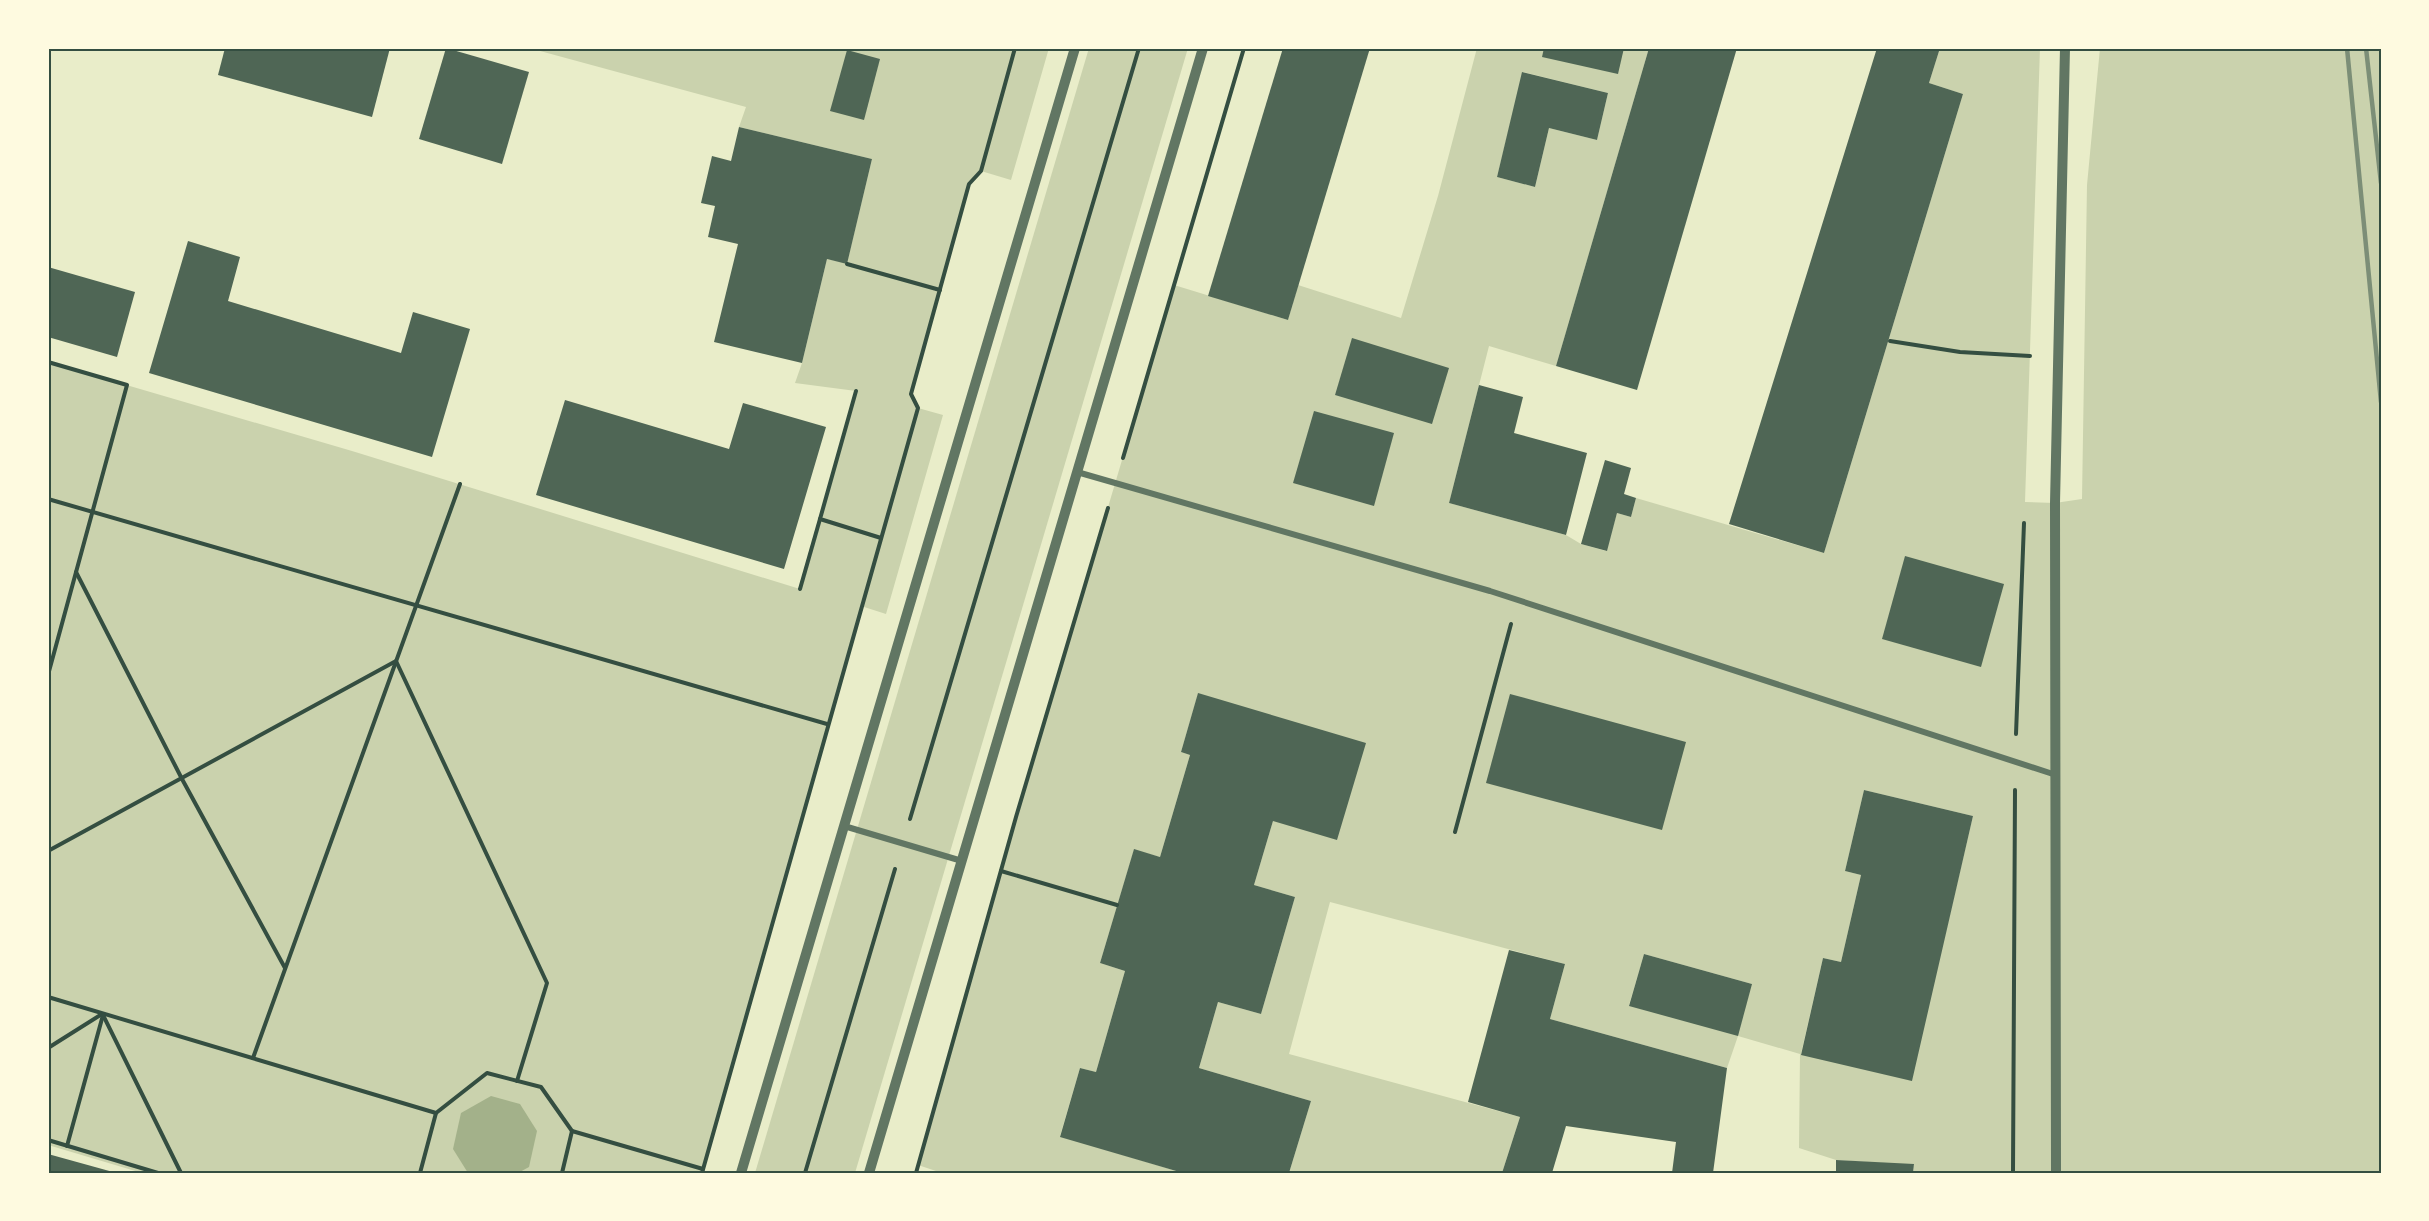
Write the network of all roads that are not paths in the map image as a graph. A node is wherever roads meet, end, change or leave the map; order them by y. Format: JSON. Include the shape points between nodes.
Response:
{"nodes":[{"id":1,"x":1075,"y":48,"type":"edge"},
{"id":2,"x":1203,"y":48,"type":"edge"},
{"id":3,"x":2066,"y":48,"type":"edge"},
{"id":4,"x":1077,"y":472,"type":"junction"},
{"id":5,"x":2056,"y":775,"type":"junction"},
{"id":6,"x":844,"y":826,"type":"junction"},
{"id":7,"x":962,"y":861,"type":"junction"},
{"id":8,"x":741,"y":1173,"type":"edge"},
{"id":9,"x":869,"y":1173,"type":"edge"},
{"id":10,"x":2056,"y":1173,"type":"edge"}],
"edges":[{"from":1,"to":6,"type":"street"},
{"from":2,"to":4,"type":"street"},
{"from":3,"to":5,"type":"street","via":[[2055,503]]},
{"from":4,"to":5,"type":"street","via":[[1518,601]]},
{"from":4,"to":7,"type":"street"},
{"from":5,"to":10,"type":"street"},
{"from":6,"to":7,"type":"street"},
{"from":6,"to":8,"type":"street"},
{"from":7,"to":9,"type":"street"}]}
